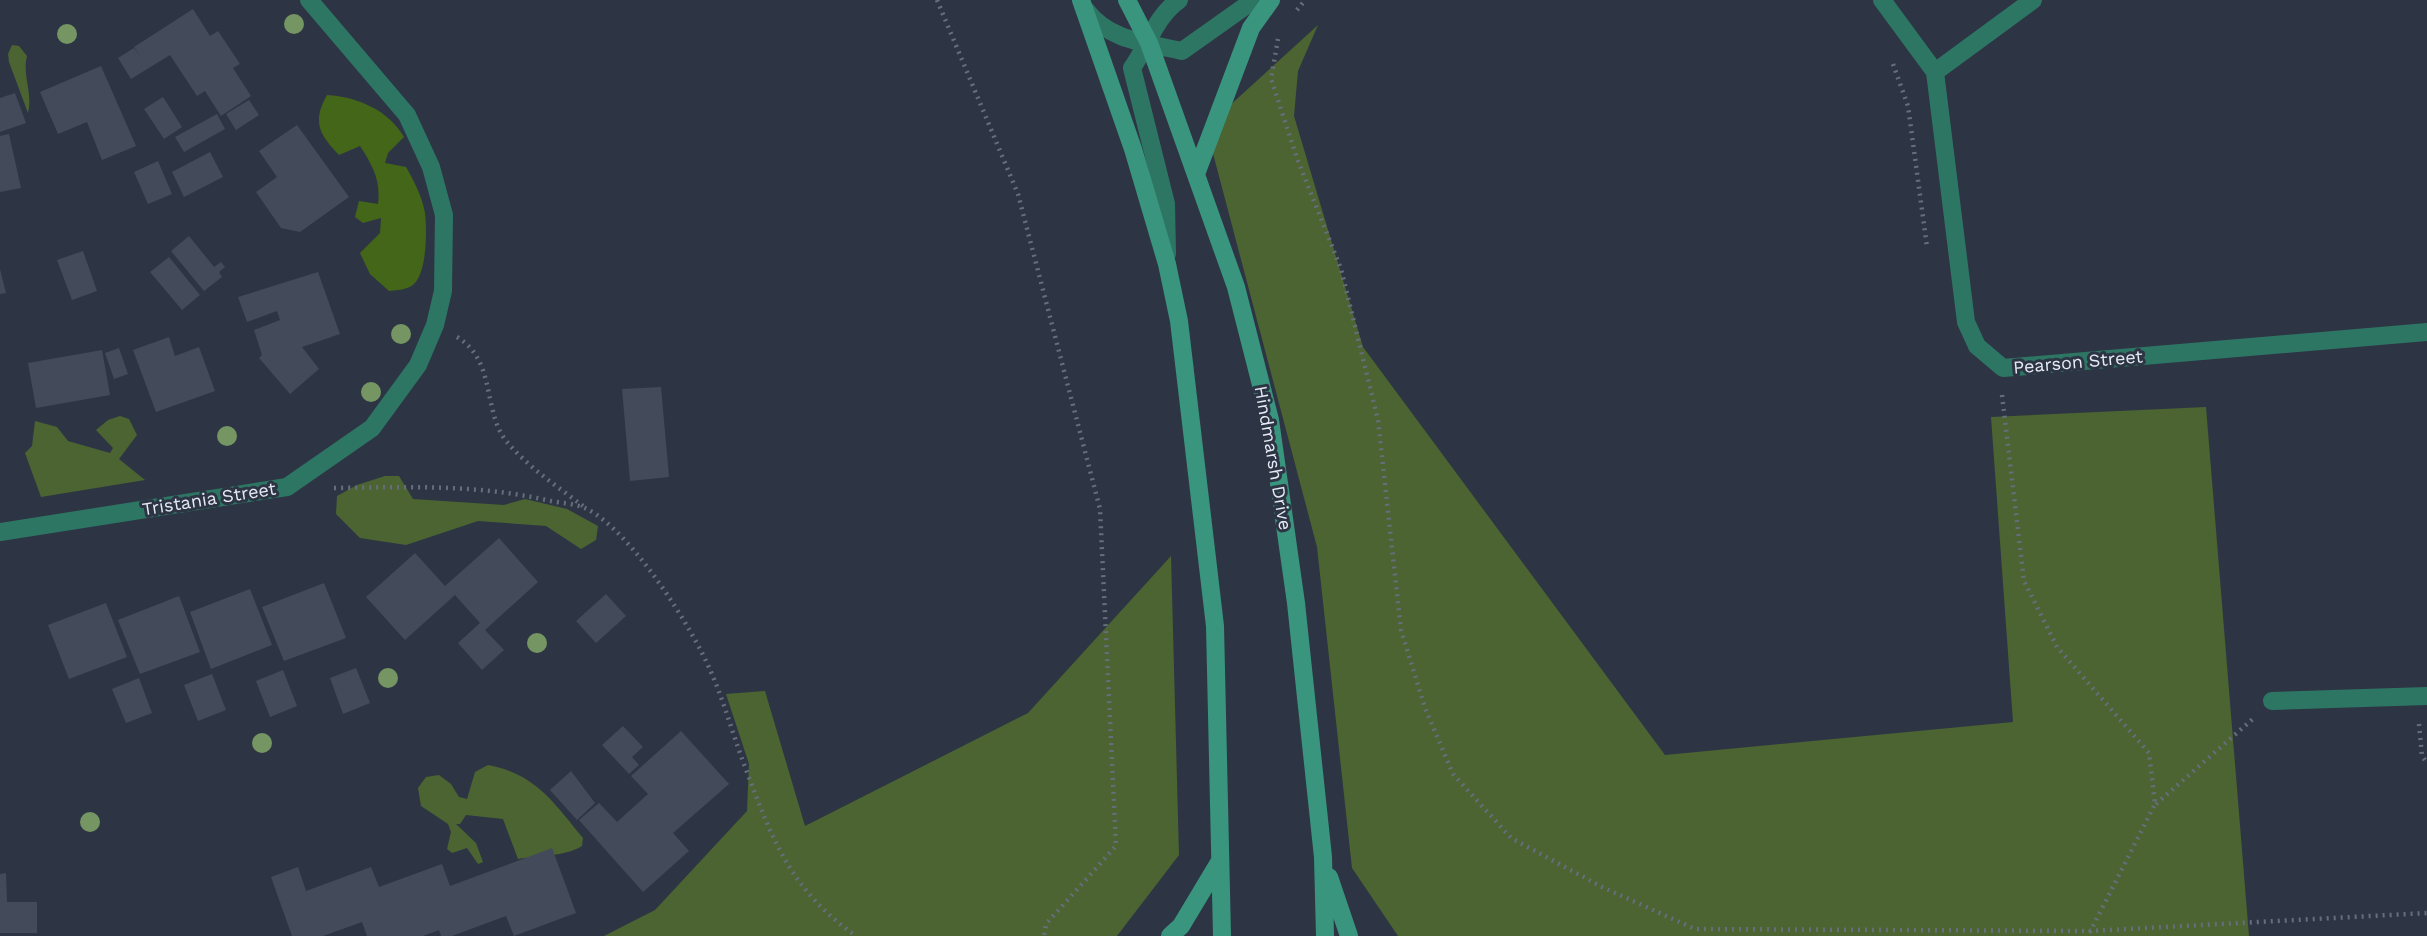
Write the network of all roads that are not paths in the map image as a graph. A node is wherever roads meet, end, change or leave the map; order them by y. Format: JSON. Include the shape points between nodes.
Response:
{"nodes":[{"id":1,"x":309,"y":0,"type":"edge"},
{"id":2,"x":1128,"y":0,"type":"edge"},
{"id":3,"x":1179,"y":0,"type":"edge"},
{"id":4,"x":1882,"y":0,"type":"edge"},
{"id":5,"x":2033,"y":0,"type":"edge"},
{"id":6,"x":1264,"y":3,"type":"edge"},
{"id":7,"x":1083,"y":5,"type":"edge"},
{"id":8,"x":1149,"y":43,"type":"junction"},
{"id":9,"x":1935,"y":72,"type":"junction"},
{"id":10,"x":1196,"y":174,"type":"junction"},
{"id":11,"x":1167,"y":264,"type":"junction"},
{"id":12,"x":2427,"y":332,"type":"edge"},
{"id":13,"x":0,"y":533,"type":"edge"},
{"id":14,"x":2422,"y":698,"type":"edge"},
{"id":15,"x":2272,"y":701,"type":"road end"},
{"id":16,"x":1323,"y":858,"type":"junction"},
{"id":17,"x":1221,"y":860,"type":"junction"},
{"id":18,"x":1170,"y":936,"type":"edge"},
{"id":19,"x":1222,"y":936,"type":"edge"},
{"id":20,"x":1325,"y":936,"type":"edge"},
{"id":21,"x":1349,"y":936,"type":"edge"}],
"edges":[{"from":1,"to":13,"type":"street","name":"Tristania Street","via":[[407,115],[432,167],[444,215],[443,291],[418,365],[372,428],[287,487]]},
{"from":2,"to":8,"type":"main road","name":"Hindmarsh Drive"},
{"from":3,"to":8,"type":"street","via":[[1163,12]]},
{"from":4,"to":9,"type":"street","name":"Pearson Street"},
{"from":5,"to":9,"type":"street"},
{"from":6,"to":8,"type":"street","via":[[1182,51]]},
{"from":6,"to":10,"type":"main road"},
{"from":7,"to":8,"type":"street","via":[[1097,24],[1117,36]]},
{"from":7,"to":11,"type":"main road"},
{"from":8,"to":10,"type":"main road","name":"Hindmarsh Drive"},
{"from":8,"to":11,"type":"street","via":[[1132,68],[1166,204]]},
{"from":9,"to":12,"type":"street","name":"Pearson Street","via":[[1966,322],[1977,345],[2003,368]]},
{"from":10,"to":16,"type":"main road","name":"Hindmarsh Drive","via":[[1236,287],[1270,420],[1296,603]]},
{"from":11,"to":17,"type":"main road","via":[[1191,407],[1214,626]]},
{"from":14,"to":15,"type":"street"},
{"from":16,"to":20,"type":"main road","name":"Hindmarsh Drive"},
{"from":16,"to":21,"type":"main road"},
{"from":17,"to":18,"type":"main road","via":[[1181,926]]},
{"from":17,"to":19,"type":"main road"}]}
